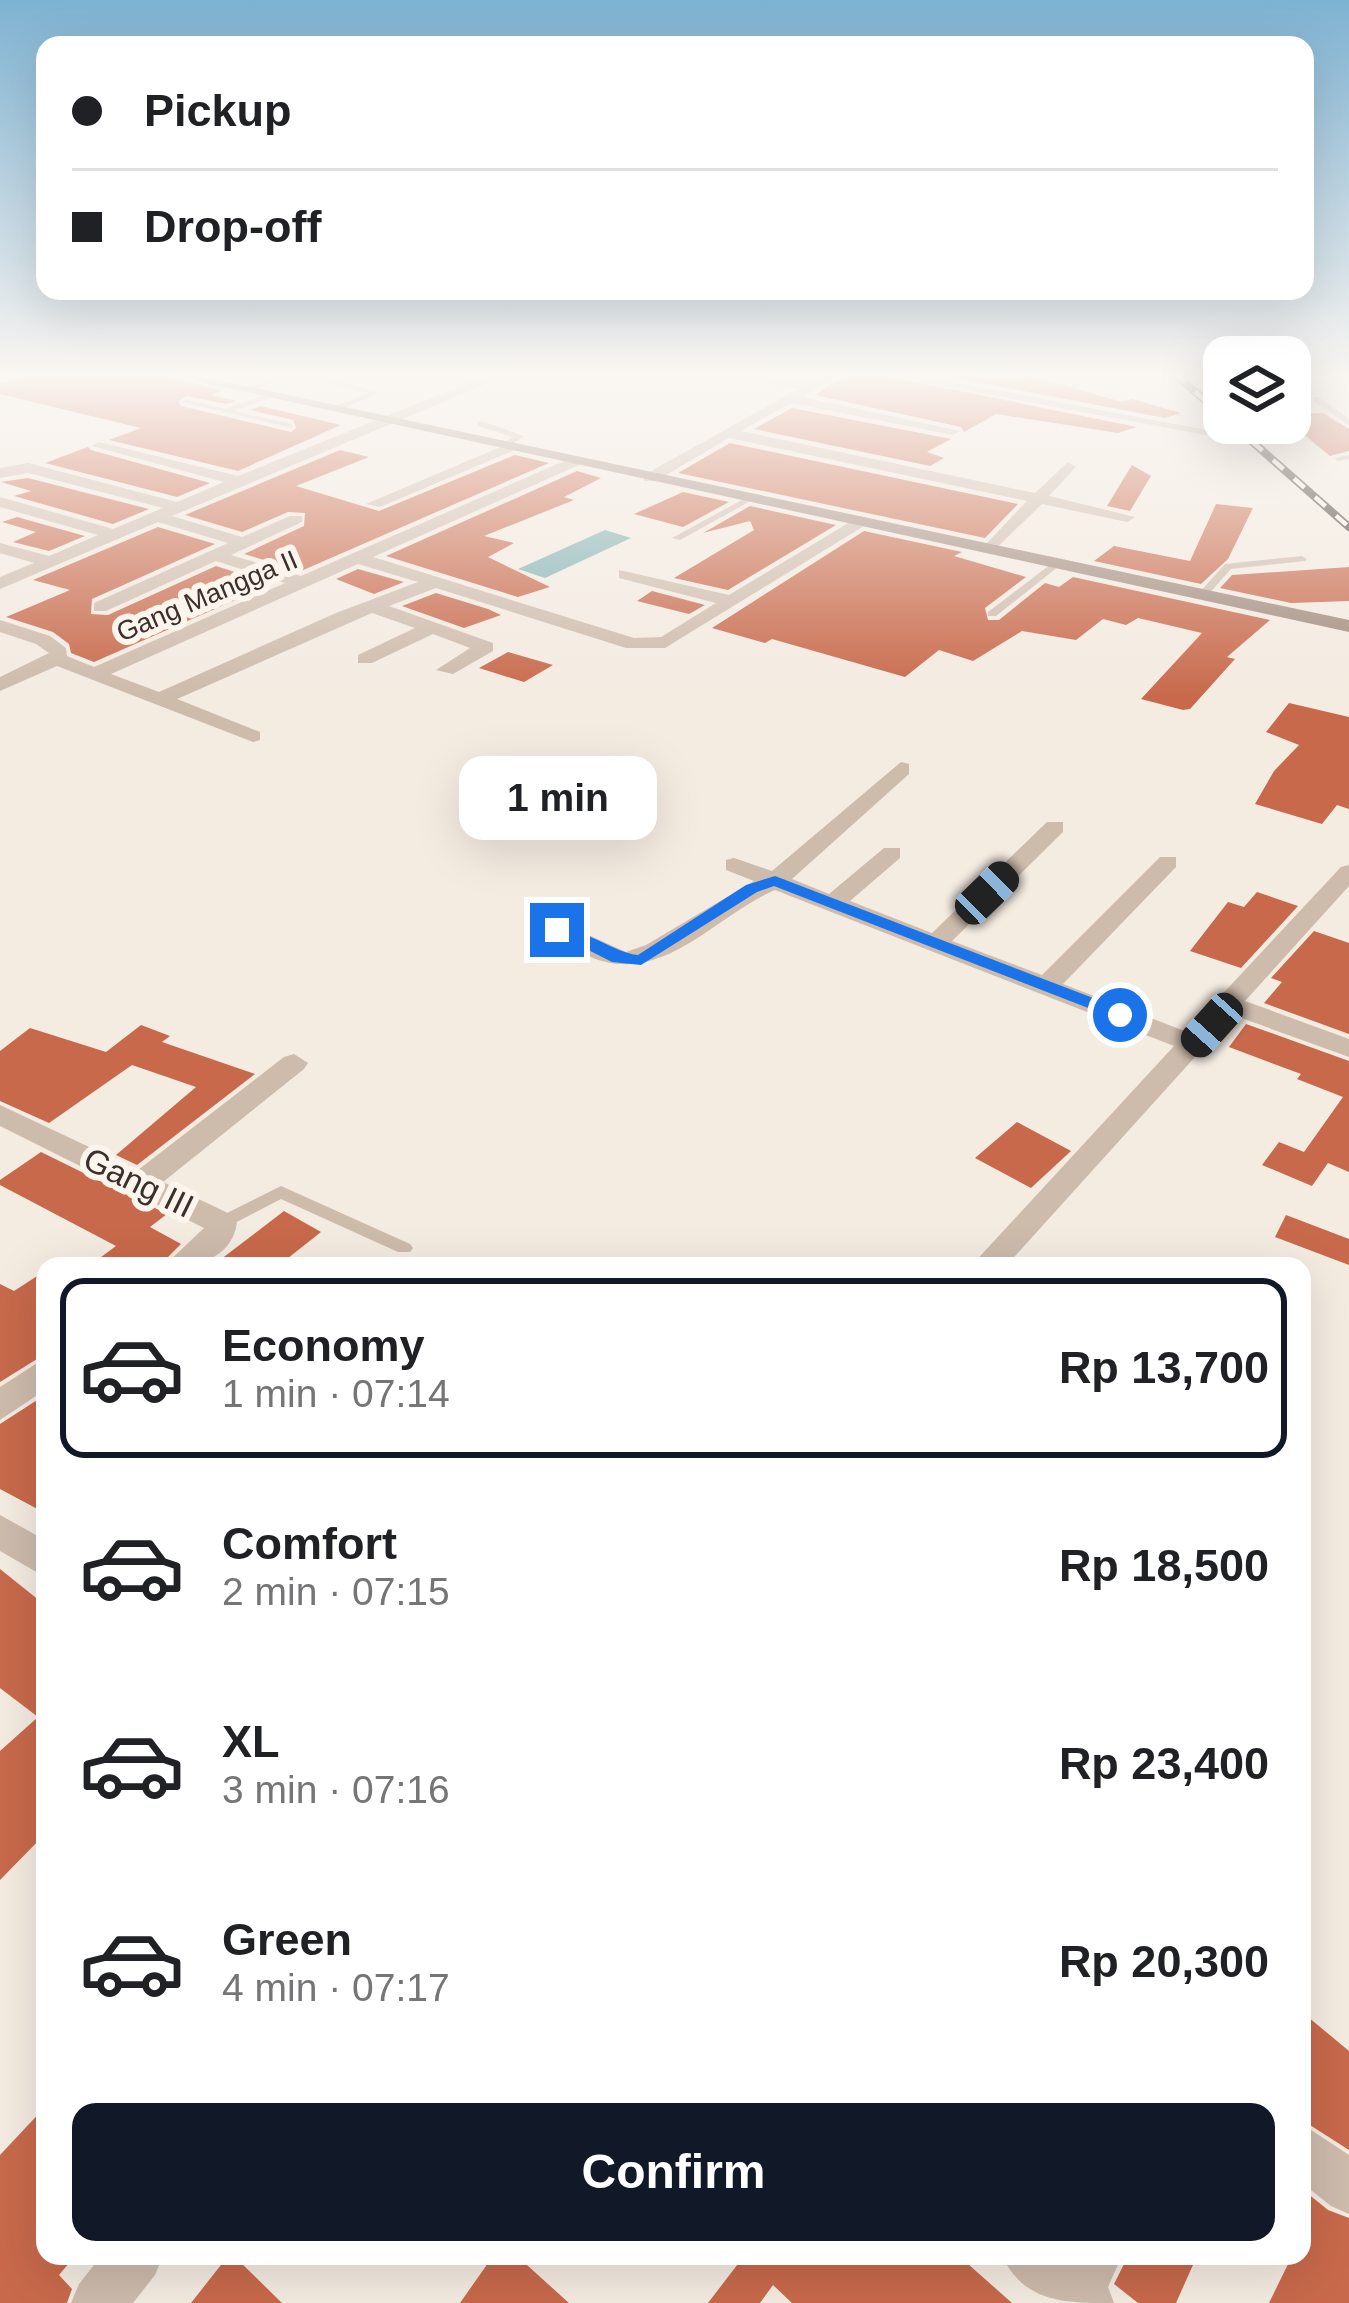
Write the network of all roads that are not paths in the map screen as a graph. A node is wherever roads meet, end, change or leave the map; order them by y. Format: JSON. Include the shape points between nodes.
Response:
{"nodes":[{"id":1,"x":76,"y":480,"type":"edge"},
{"id":2,"x":236,"y":480,"type":"edge"},
{"id":3,"x":246,"y":480,"type":"edge"},
{"id":4,"x":428,"y":480,"type":"edge"},
{"id":5,"x":533,"y":480,"type":"edge"},
{"id":6,"x":663,"y":480,"type":"edge"},
{"id":7,"x":961,"y":480,"type":"edge"},
{"id":8,"x":1057,"y":480,"type":"edge"},
{"id":9,"x":242,"y":482,"type":"junction"},
{"id":10,"x":752,"y":498,"type":"junction"},
{"id":11,"x":1041,"y":500,"type":"junction"},
{"id":12,"x":0,"y":502,"type":"edge"},
{"id":13,"x":374,"y":504,"type":"dead end"},
{"id":14,"x":181,"y":508,"type":"junction"},
{"id":15,"x":159,"y":517,"type":"junction"},
{"id":16,"x":1127,"y":517,"type":"dead end"},
{"id":17,"x":296,"y":519,"type":"dead end"},
{"id":18,"x":861,"y":523,"type":"junction"},
{"id":19,"x":115,"y":535,"type":"junction"},
{"id":20,"x":677,"y":538,"type":"dead end"},
{"id":21,"x":241,"y":542,"type":"junction"},
{"id":22,"x":0,"y":548,"type":"edge"},
{"id":23,"x":990,"y":549,"type":"junction"},
{"id":24,"x":214,"y":555,"type":"junction"},
{"id":25,"x":362,"y":559,"type":"junction"},
{"id":26,"x":1302,"y":559,"type":"dead end"},
{"id":27,"x":50,"y":562,"type":"junction"},
{"id":28,"x":1058,"y":563,"type":"junction"},
{"id":29,"x":625,"y":574,"type":"dead end"},
{"id":30,"x":436,"y":582,"type":"junction"},
{"id":31,"x":304,"y":583,"type":"junction"},
{"id":32,"x":0,"y":584,"type":"edge"},
{"id":33,"x":1203,"y":594,"type":"junction"},
{"id":34,"x":734,"y":602,"type":"junction"},
{"id":35,"x":371,"y":605,"type":"junction"},
{"id":36,"x":100,"y":607,"type":"dead end"},
{"id":37,"x":992,"y":614,"type":"dead end"},
{"id":38,"x":0,"y":626,"type":"edge"},
{"id":39,"x":1349,"y":626,"type":"edge"},
{"id":40,"x":433,"y":627,"type":"junction"},
{"id":41,"x":365,"y":658,"type":"dead end"},
{"id":42,"x":56,"y":659,"type":"junction"},
{"id":43,"x":446,"y":670,"type":"dead end"},
{"id":44,"x":94,"y":674,"type":"junction"},
{"id":45,"x":0,"y":686,"type":"edge"},
{"id":46,"x":161,"y":699,"type":"junction"},
{"id":47,"x":254,"y":736,"type":"dead end"},
{"id":48,"x":901,"y":769,"type":"dead end"},
{"id":49,"x":1055,"y":827,"type":"dead end"},
{"id":50,"x":892,"y":854,"type":"dead end"},
{"id":51,"x":1168,"y":862,"type":"dead end"},
{"id":52,"x":734,"y":865,"type":"dead end"},
{"id":53,"x":1349,"y":872,"type":"edge"},
{"id":54,"x":775,"y":881,"type":"junction"},
{"id":55,"x":832,"y":904,"type":"junction"},
{"id":56,"x":557,"y":930,"type":"dead end"},
{"id":57,"x":937,"y":942,"type":"junction"},
{"id":58,"x":1047,"y":985,"type":"junction"},
{"id":59,"x":1230,"y":1005,"type":"junction"},
{"id":60,"x":1194,"y":1045,"type":"junction"},
{"id":61,"x":1349,"y":1048,"type":"edge"},
{"id":62,"x":294,"y":1063,"type":"dead end"},
{"id":63,"x":0,"y":1114,"type":"edge"},
{"id":64,"x":141,"y":1183,"type":"junction"},
{"id":65,"x":221,"y":1223,"type":"junction"},
{"id":66,"x":404,"y":1248,"type":"dead end"},
{"id":67,"x":191,"y":1257,"type":"edge"},
{"id":68,"x":996,"y":1257,"type":"edge"},
{"id":69,"x":36,"y":1378,"type":"edge"},
{"id":70,"x":0,"y":1406,"type":"edge"},
{"id":71,"x":0,"y":1531,"type":"edge"},
{"id":72,"x":36,"y":1555,"type":"edge"},
{"id":73,"x":1311,"y":2157,"type":"edge"},
{"id":74,"x":1349,"y":2188,"type":"edge"},
{"id":75,"x":129,"y":2265,"type":"edge"},
{"id":76,"x":1047,"y":2265,"type":"edge"},
{"id":77,"x":1085,"y":2284,"type":"edge"},
{"id":78,"x":98,"y":2303,"type":"edge"}],
"edges":[{"from":1,"to":14,"type":"street"},
{"from":2,"to":9,"type":"street"},
{"from":3,"to":9,"type":"street"},
{"from":4,"to":13,"type":"street"},
{"from":5,"to":25,"type":"street","name":"Gang Mangga II"},
{"from":6,"to":10,"type":"main road"},
{"from":7,"to":11,"type":"street"},
{"from":8,"to":11,"type":"street"},
{"from":9,"to":14,"type":"street"},
{"from":10,"to":18,"type":"main road"},
{"from":10,"to":20,"type":"lane"},
{"from":11,"to":16,"type":"street"},
{"from":11,"to":23,"type":"street"},
{"from":12,"to":19,"type":"street"},
{"from":14,"to":15,"type":"street"},
{"from":15,"to":19,"type":"street"},
{"from":15,"to":21,"type":"street"},
{"from":17,"to":21,"type":"street"},
{"from":18,"to":23,"type":"main road"},
{"from":18,"to":34,"type":"street"},
{"from":19,"to":27,"type":"street"},
{"from":21,"to":24,"type":"street"},
{"from":22,"to":27,"type":"street"},
{"from":23,"to":28,"type":"main road"},
{"from":24,"to":31,"type":"street"},
{"from":24,"to":36,"type":"street"},
{"from":25,"to":30,"type":"street"},
{"from":25,"to":31,"type":"street","name":"Gang Mangga II"},
{"from":26,"to":33,"type":"lane","via":[[1228,566]]},
{"from":27,"to":32,"type":"street"},
{"from":28,"to":33,"type":"main road"},
{"from":28,"to":37,"type":"lane"},
{"from":29,"to":34,"type":"street"},
{"from":30,"to":34,"type":"street","via":[[647,645]]},
{"from":30,"to":35,"type":"street"},
{"from":31,"to":44,"type":"street","name":"Gang Mangga II"},
{"from":33,"to":39,"type":"main road"},
{"from":35,"to":40,"type":"street"},
{"from":35,"to":46,"type":"street"},
{"from":38,"to":42,"type":"street","name":"Gang Mangga II","via":[[51,644]]},
{"from":40,"to":41,"type":"street"},
{"from":40,"to":43,"type":"street","via":[[486,647]]},
{"from":42,"to":44,"type":"street","name":"Gang Mangga II"},
{"from":42,"to":45,"type":"street"},
{"from":44,"to":46,"type":"street"},
{"from":46,"to":47,"type":"street"},
{"from":48,"to":54,"type":"street"},
{"from":49,"to":57,"type":"street"},
{"from":50,"to":55,"type":"street"},
{"from":51,"to":58,"type":"street"},
{"from":52,"to":54,"type":"street"},
{"from":53,"to":59,"type":"street"},
{"from":54,"to":55,"type":"street"},
{"from":54,"to":56,"type":"street","via":[[641,960],[618,959]]},
{"from":55,"to":57,"type":"street"},
{"from":57,"to":58,"type":"street"},
{"from":58,"to":60,"type":"street"},
{"from":59,"to":60,"type":"street"},
{"from":59,"to":61,"type":"street"},
{"from":60,"to":68,"type":"street"},
{"from":62,"to":64,"type":"street"},
{"from":63,"to":64,"type":"street","name":"Gang III"},
{"from":64,"to":65,"type":"street","name":"Gang III"},
{"from":65,"to":66,"type":"lane","via":[[281,1192]]},
{"from":65,"to":67,"type":"street","name":"Gang III","via":[[219,1235]]},
{"from":69,"to":70,"type":"street"},
{"from":71,"to":72,"type":"street"},
{"from":73,"to":74,"type":"street"},
{"from":75,"to":78,"type":"street"},
{"from":76,"to":77,"type":"street"}]}
